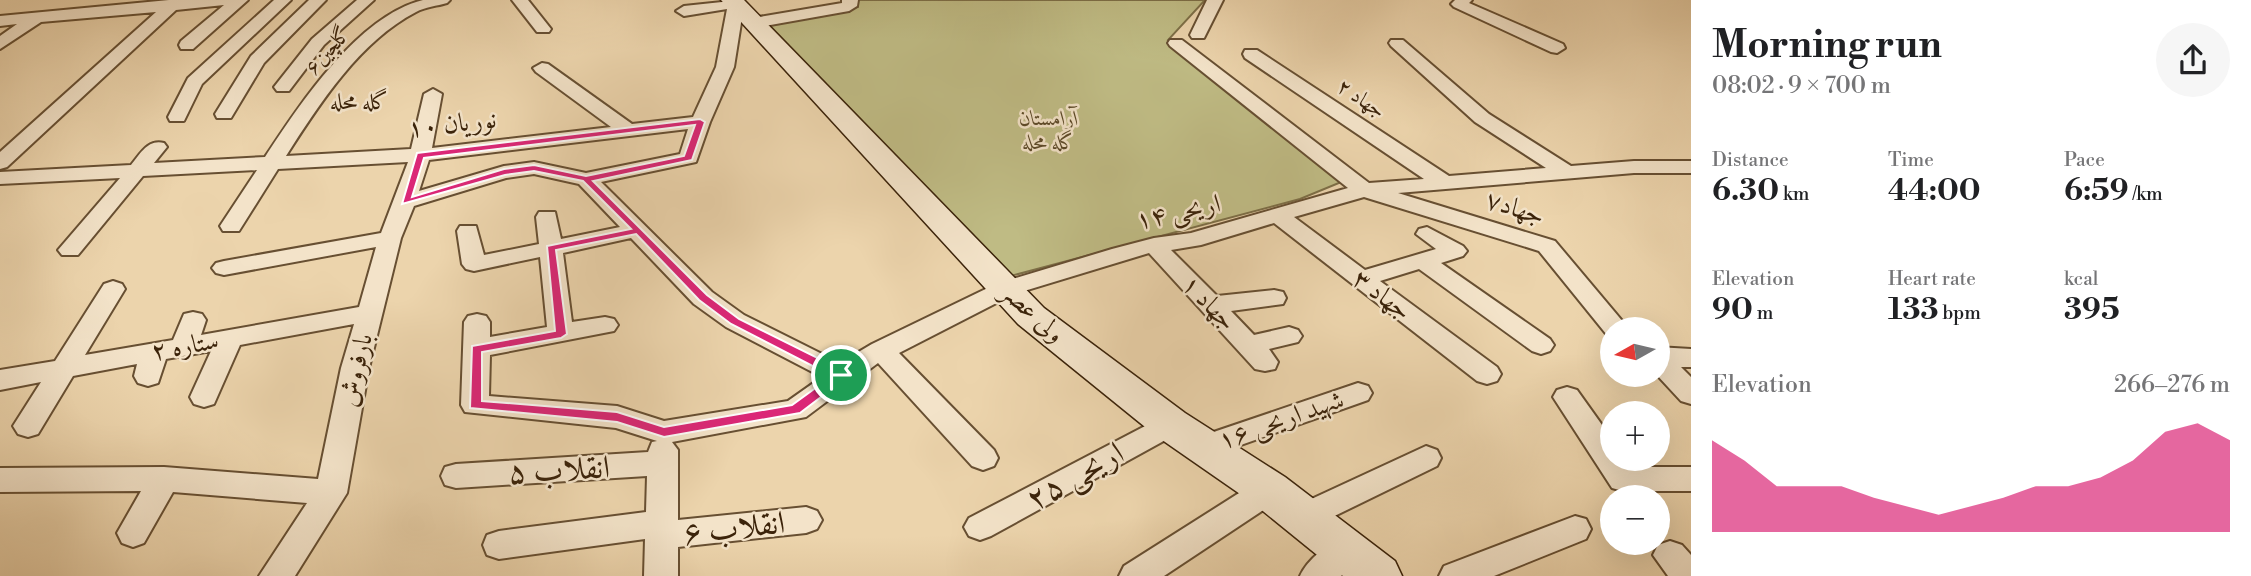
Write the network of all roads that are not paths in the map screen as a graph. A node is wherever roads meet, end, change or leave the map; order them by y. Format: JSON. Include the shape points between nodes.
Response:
{"nodes":[{"id":1,"x":76,"y":0,"type":"edge"},
{"id":2,"x":234,"y":0,"type":"edge"},
{"id":3,"x":240,"y":0,"type":"edge"},
{"id":4,"x":283,"y":0,"type":"edge"},
{"id":5,"x":318,"y":0,"type":"edge"},
{"id":6,"x":366,"y":0,"type":"edge"},
{"id":7,"x":442,"y":0,"type":"edge"},
{"id":8,"x":520,"y":0,"type":"edge"},
{"id":9,"x":850,"y":0,"type":"edge"},
{"id":10,"x":1215,"y":0,"type":"edge"},
{"id":11,"x":1464,"y":0,"type":"edge"},
{"id":12,"x":174,"y":4,"type":"edge"},
{"id":13,"x":739,"y":8,"type":"edge"},
{"id":14,"x":684,"y":11,"type":"dead end"},
{"id":15,"x":55,"y":17,"type":"junction"},
{"id":16,"x":36,"y":18,"type":"junction"},
{"id":17,"x":0,"y":21,"type":"edge"},
{"id":18,"x":543,"y":29,"type":"dead end"},
{"id":19,"x":1198,"y":35,"type":"dead end"},
{"id":20,"x":1176,"y":43,"type":"dead end"},
{"id":21,"x":1397,"y":43,"type":"dead end"},
{"id":22,"x":0,"y":44,"type":"edge"},
{"id":23,"x":187,"y":46,"type":"dead end"},
{"id":24,"x":1557,"y":48,"type":"dead end"},
{"id":25,"x":1251,"y":54,"type":"dead end"},
{"id":26,"x":542,"y":68,"type":"dead end"},
{"id":27,"x":283,"y":87,"type":"dead end"},
{"id":28,"x":433,"y":94,"type":"dead end"},
{"id":29,"x":224,"y":114,"type":"dead end"},
{"id":30,"x":177,"y":117,"type":"dead end"},
{"id":31,"x":700,"y":122,"type":"junction"},
{"id":32,"x":628,"y":131,"type":"junction"},
{"id":33,"x":157,"y":147,"type":"dead end"},
{"id":34,"x":420,"y":155,"type":"junction"},
{"id":35,"x":0,"y":163,"type":"edge"},
{"id":36,"x":272,"y":163,"type":"junction"},
{"id":37,"x":1691,"y":167,"type":"edge"},
{"id":38,"x":138,"y":170,"type":"junction"},
{"id":39,"x":1566,"y":172,"type":"junction"},
{"id":40,"x":0,"y":178,"type":"edge"},
{"id":41,"x":586,"y":179,"type":"junction"},
{"id":42,"x":1445,"y":183,"type":"junction"},
{"id":43,"x":1364,"y":190,"type":"junction"},
{"id":44,"x":405,"y":202,"type":"junction"},
{"id":45,"x":1278,"y":216,"type":"junction"},
{"id":46,"x":547,"y":217,"type":"dead end"},
{"id":47,"x":232,"y":226,"type":"dead end"},
{"id":48,"x":638,"y":230,"type":"junction"},
{"id":49,"x":468,"y":231,"type":"dead end"},
{"id":50,"x":1427,"y":234,"type":"dead end"},
{"id":51,"x":390,"y":238,"type":"junction"},
{"id":52,"x":1154,"y":245,"type":"junction"},
{"id":53,"x":551,"y":248,"type":"junction"},
{"id":54,"x":70,"y":250,"type":"dead end"},
{"id":55,"x":1423,"y":261,"type":"junction"},
{"id":56,"x":224,"y":268,"type":"dead end"},
{"id":57,"x":1361,"y":279,"type":"junction"},
{"id":58,"x":113,"y":289,"type":"dead end"},
{"id":59,"x":1005,"y":289,"type":"junction"},
{"id":60,"x":1274,"y":298,"type":"dead end"},
{"id":61,"x":1211,"y":305,"type":"junction"},
{"id":62,"x":370,"y":313,"type":"junction"},
{"id":63,"x":1606,"y":317,"type":"edge"},
{"id":64,"x":193,"y":320,"type":"dead end"},
{"id":65,"x":605,"y":325,"type":"dead end"},
{"id":66,"x":561,"y":334,"type":"junction"},
{"id":67,"x":1289,"y":336,"type":"dead end"},
{"id":68,"x":230,"y":338,"type":"junction"},
{"id":69,"x":1541,"y":345,"type":"dead end"},
{"id":70,"x":184,"y":346,"type":"junction"},
{"id":71,"x":881,"y":350,"type":"junction"},
{"id":72,"x":1670,"y":358,"type":"edge"},
{"id":73,"x":1691,"y":358,"type":"edge"},
{"id":74,"x":63,"y":368,"type":"junction"},
{"id":75,"x":1670,"y":372,"type":"edge"},
{"id":76,"x":1487,"y":374,"type":"dead end"},
{"id":77,"x":841,"y":375,"type":"junction"},
{"id":78,"x":0,"y":380,"type":"edge"},
{"id":79,"x":1358,"y":393,"type":"dead end"},
{"id":80,"x":1691,"y":394,"type":"edge"},
{"id":81,"x":204,"y":397,"type":"dead end"},
{"id":82,"x":1567,"y":397,"type":"dead end"},
{"id":83,"x":1170,"y":424,"type":"junction"},
{"id":84,"x":27,"y":426,"type":"dead end"},
{"id":85,"x":664,"y":432,"type":"junction"},
{"id":86,"x":1204,"y":447,"type":"junction"},
{"id":87,"x":1426,"y":457,"type":"dead end"},
{"id":88,"x":983,"y":458,"type":"dead end"},
{"id":89,"x":661,"y":463,"type":"junction"},
{"id":90,"x":456,"y":475,"type":"dead end"},
{"id":91,"x":164,"y":479,"type":"junction"},
{"id":92,"x":0,"y":480,"type":"edge"},
{"id":93,"x":1691,"y":480,"type":"edge"},
{"id":94,"x":1269,"y":490,"type":"junction"},
{"id":95,"x":331,"y":493,"type":"junction"},
{"id":96,"x":1303,"y":517,"type":"junction"},
{"id":97,"x":806,"y":520,"type":"dead end"},
{"id":98,"x":981,"y":527,"type":"dead end"},
{"id":99,"x":661,"y":529,"type":"junction"},
{"id":100,"x":1575,"y":529,"type":"dead end"},
{"id":101,"x":133,"y":533,"type":"dead end"},
{"id":102,"x":499,"y":545,"type":"dead end"},
{"id":103,"x":1346,"y":551,"type":"junction"},
{"id":104,"x":276,"y":576,"type":"edge"},
{"id":105,"x":662,"y":576,"type":"edge"},
{"id":106,"x":1136,"y":576,"type":"edge"},
{"id":107,"x":1317,"y":576,"type":"edge"},
{"id":108,"x":1378,"y":576,"type":"edge"},
{"id":109,"x":1456,"y":576,"type":"edge"}],
"edges":[{"from":1,"to":15,"type":"street"},
{"from":2,"to":12,"type":"street"},
{"from":3,"to":23,"type":"street"},
{"from":4,"to":30,"type":"street","via":[[194,82]]},
{"from":5,"to":29,"type":"street","via":[[257,60]]},
{"from":6,"to":27,"type":"street","via":[[318,42]]},
{"from":7,"to":36,"type":"street","name":"گلچین۶","via":[[413,7],[379,28],[303,114]]},
{"from":8,"to":18,"type":"street"},
{"from":9,"to":13,"type":"street","via":[[849,6]]},
{"from":10,"to":19,"type":"street"},
{"from":11,"to":24,"type":"street","via":[[1459,4]]},
{"from":12,"to":15,"type":"street"},
{"from":12,"to":35,"type":"street"},
{"from":13,"to":14,"type":"street"},
{"from":13,"to":31,"type":"street","via":[[725,67]]},
{"from":13,"to":59,"type":"main road","name":"ولی عصر"},
{"from":15,"to":16,"type":"street"},
{"from":16,"to":17,"type":"street"},
{"from":16,"to":22,"type":"street"},
{"from":20,"to":43,"type":"street"},
{"from":21,"to":39,"type":"street","via":[[1482,118]]},
{"from":25,"to":42,"type":"street","name":"جهاد ۲"},
{"from":26,"to":32,"type":"street"},
{"from":28,"to":34,"type":"street","name":"بارفروش"},
{"from":31,"to":32,"type":"street","name":"نوریان ۱۰"},
{"from":31,"to":41,"type":"street","via":[[688,158]]},
{"from":32,"to":34,"type":"street","name":"نوریان ۱۰"},
{"from":33,"to":38,"type":"street"},
{"from":34,"to":36,"type":"street","name":"نوریان ۱۰"},
{"from":34,"to":44,"type":"street","name":"بارفروش"},
{"from":36,"to":38,"type":"street","name":"نوریان ۱۰"},
{"from":36,"to":47,"type":"street","name":"گلچین۶"},
{"from":37,"to":39,"type":"street","name":"اریحی ۱۴"},
{"from":38,"to":40,"type":"street","name":"نوریان ۱۰"},
{"from":38,"to":54,"type":"street"},
{"from":39,"to":42,"type":"street","name":"اریحی ۱۴"},
{"from":41,"to":44,"type":"street","via":[[534,168],[504,172]]},
{"from":41,"to":48,"type":"street"},
{"from":42,"to":43,"type":"street","name":"اریحی ۱۴"},
{"from":43,"to":45,"type":"street","name":"اریحی ۱۴"},
{"from":43,"to":63,"type":"street","name":"جهاد۷","via":[[1547,246]]},
{"from":44,"to":51,"type":"street","name":"بارفروش"},
{"from":45,"to":52,"type":"street","name":"اریحی ۱۴","via":[[1193,240]]},
{"from":45,"to":57,"type":"street","name":"جهاد ۳"},
{"from":46,"to":53,"type":"street"},
{"from":48,"to":53,"type":"street"},
{"from":48,"to":77,"type":"street","via":[[703,298],[735,321]]},
{"from":49,"to":53,"type":"street","via":[[474,264]]},
{"from":50,"to":55,"type":"street","via":[[1455,251]]},
{"from":51,"to":56,"type":"street","via":[[282,266]]},
{"from":51,"to":62,"type":"street","name":"بارفروش"},
{"from":52,"to":59,"type":"street","name":"اریحی ۱۴"},
{"from":52,"to":61,"type":"street","name":"جهاد ۱"},
{"from":53,"to":66,"type":"street"},
{"from":55,"to":57,"type":"street"},
{"from":55,"to":69,"type":"street"},
{"from":57,"to":76,"type":"street","name":"جهاد ۳"},
{"from":58,"to":74,"type":"street"},
{"from":59,"to":71,"type":"street","name":"اریحی ۱۴"},
{"from":59,"to":83,"type":"main road","name":"ولی عصر","via":[[1031,316]]},
{"from":60,"to":61,"type":"street"},
{"from":61,"to":67,"type":"street","name":"جهاد ۱","via":[[1257,353]]},
{"from":62,"to":68,"type":"street","name":"ستاره ۲"},
{"from":62,"to":95,"type":"street","name":"بارفروش"},
{"from":64,"to":70,"type":"street"},
{"from":65,"to":66,"type":"street"},
{"from":66,"to":85,"type":"street","via":[[477,335],[475,405],[617,417]]},
{"from":68,"to":70,"type":"street","name":"ستاره ۲"},
{"from":68,"to":81,"type":"street"},
{"from":70,"to":74,"type":"street","name":"ستاره ۲","via":[[151,364]]},
{"from":71,"to":77,"type":"street","name":"اریحی ۱۴"},
{"from":71,"to":88,"type":"street"},
{"from":72,"to":73,"type":"street"},
{"from":74,"to":78,"type":"street","name":"ستاره ۲"},
{"from":74,"to":84,"type":"street"},
{"from":75,"to":80,"type":"street"},
{"from":77,"to":85,"type":"street","name":"اریحی ۱۴","via":[[796,410]]},
{"from":79,"to":86,"type":"street","name":"شهید اریحی ۱۶"},
{"from":82,"to":93,"type":"street","via":[[1623,479]]},
{"from":83,"to":86,"type":"main road","name":"ولی عصر"},
{"from":83,"to":98,"type":"street","name":"اریحی ۲۵"},
{"from":85,"to":89,"type":"street"},
{"from":86,"to":94,"type":"main road","name":"ولی عصر"},
{"from":87,"to":96,"type":"street"},
{"from":89,"to":90,"type":"street","name":"انقلاب ۵"},
{"from":89,"to":99,"type":"street"},
{"from":91,"to":92,"type":"street"},
{"from":91,"to":95,"type":"street"},
{"from":91,"to":101,"type":"street"},
{"from":94,"to":96,"type":"main road","name":"ولی عصر"},
{"from":94,"to":106,"type":"street"},
{"from":95,"to":104,"type":"street","name":"بارفروش"},
{"from":96,"to":103,"type":"main road","name":"ولی عصر"},
{"from":97,"to":99,"type":"street","name":"انقلاب ۶"},
{"from":99,"to":102,"type":"street","name":"انقلاب ۶"},
{"from":99,"to":105,"type":"street"},
{"from":100,"to":109,"type":"street"},
{"from":103,"to":107,"type":"street"},
{"from":103,"to":108,"type":"main road","name":"ولی عصر"}]}
